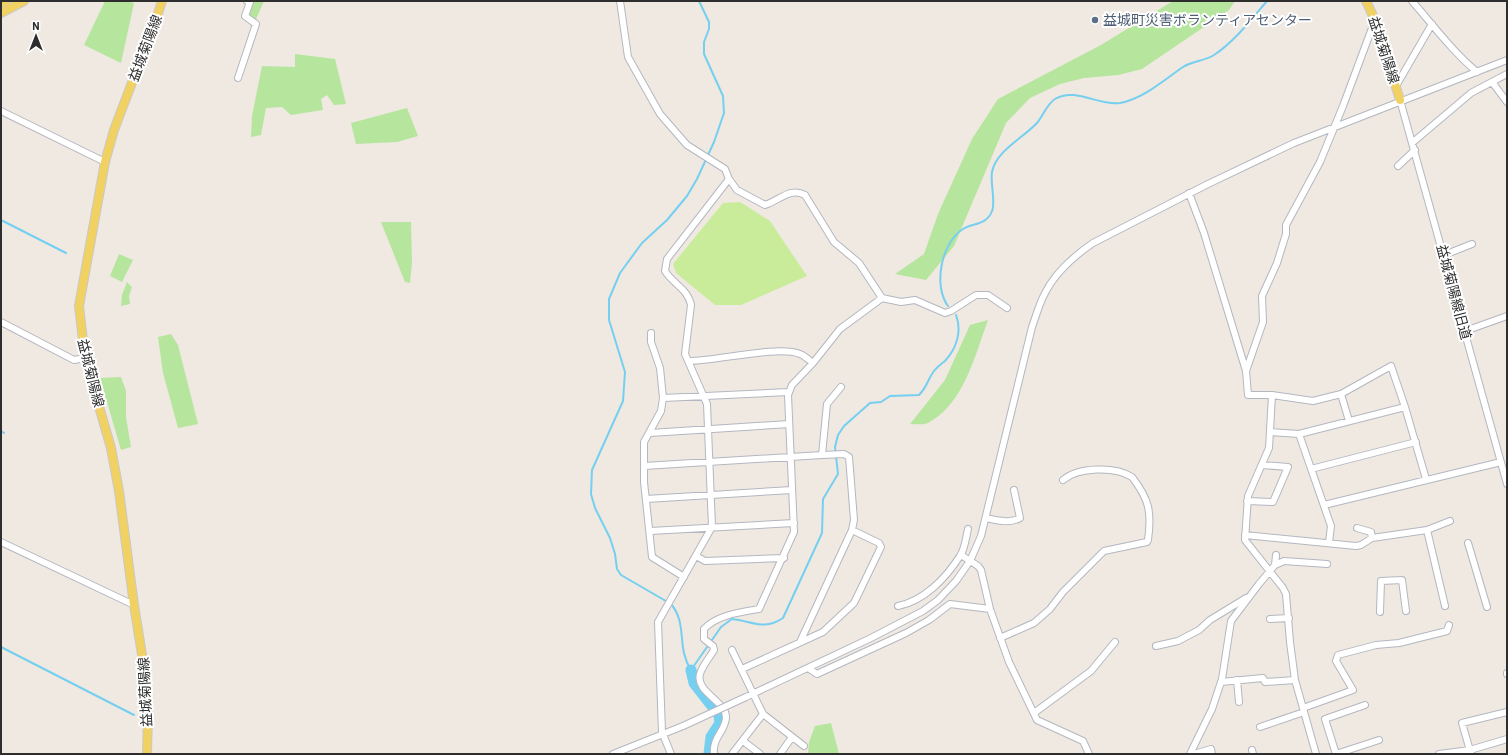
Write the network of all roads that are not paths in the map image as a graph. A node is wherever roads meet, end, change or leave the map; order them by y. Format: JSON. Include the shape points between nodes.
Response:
{"nodes":[{"id":1,"x":6,"y":1,"type":"edge"},
{"id":2,"x":24,"y":1,"type":"edge"},
{"id":3,"x":162,"y":1,"type":"edge"},
{"id":4,"x":247,"y":1,"type":"edge"},
{"id":5,"x":620,"y":1,"type":"edge"},
{"id":6,"x":1366,"y":1,"type":"edge"},
{"id":7,"x":1412,"y":1,"type":"edge"},
{"id":8,"x":1,"y":3,"type":"edge"},
{"id":9,"x":1,"y":12,"type":"edge"},
{"id":10,"x":1375,"y":20,"type":"junction"},
{"id":11,"x":1432,"y":24,"type":"junction"},
{"id":12,"x":1507,"y":60,"type":"edge"},
{"id":13,"x":1477,"y":72,"type":"junction"},
{"id":14,"x":1507,"y":74,"type":"edge"},
{"id":15,"x":238,"y":78,"type":"dead end"},
{"id":16,"x":1492,"y":82,"type":"junction"},
{"id":17,"x":1396,"y":86,"type":"junction"},
{"id":18,"x":1400,"y":100,"type":"junction"},
{"id":19,"x":1507,"y":102,"type":"edge"},
{"id":20,"x":1,"y":111,"type":"edge"},
{"id":21,"x":1335,"y":126,"type":"junction"},
{"id":22,"x":1412,"y":143,"type":"junction"},
{"id":23,"x":1415,"y":150,"type":"junction"},
{"id":24,"x":105,"y":162,"type":"junction"},
{"id":25,"x":1398,"y":166,"type":"dead end"},
{"id":26,"x":729,"y":180,"type":"junction"},
{"id":27,"x":1189,"y":193,"type":"junction"},
{"id":28,"x":1472,"y":244,"type":"dead end"},
{"id":29,"x":1444,"y":255,"type":"junction"},
{"id":30,"x":882,"y":298,"type":"junction"},
{"id":31,"x":1007,"y":308,"type":"dead end"},
{"id":32,"x":1507,"y":316,"type":"edge"},
{"id":33,"x":1,"y":322,"type":"edge"},
{"id":34,"x":1465,"y":331,"type":"junction"},
{"id":35,"x":651,"y":333,"type":"dead end"},
{"id":36,"x":85,"y":358,"type":"junction"},
{"id":37,"x":689,"y":361,"type":"junction"},
{"id":38,"x":813,"y":363,"type":"junction"},
{"id":39,"x":1246,"y":371,"type":"junction"},
{"id":40,"x":841,"y":387,"type":"dead end"},
{"id":41,"x":789,"y":392,"type":"junction"},
{"id":42,"x":1341,"y":394,"type":"junction"},
{"id":43,"x":1272,"y":395,"type":"junction"},
{"id":44,"x":705,"y":397,"type":"junction"},
{"id":45,"x":663,"y":398,"type":"junction"},
{"id":46,"x":1406,"y":407,"type":"junction"},
{"id":47,"x":1349,"y":421,"type":"junction"},
{"id":48,"x":789,"y":424,"type":"junction"},
{"id":49,"x":708,"y":429,"type":"junction"},
{"id":50,"x":1270,"y":432,"type":"junction"},
{"id":51,"x":650,"y":433,"type":"junction"},
{"id":52,"x":1300,"y":434,"type":"junction"},
{"id":53,"x":1416,"y":442,"type":"junction"},
{"id":54,"x":824,"y":455,"type":"junction"},
{"id":55,"x":790,"y":457,"type":"junction"},
{"id":56,"x":1501,"y":462,"type":"junction"},
{"id":57,"x":710,"y":463,"type":"junction"},
{"id":58,"x":1262,"y":464,"type":"junction"},
{"id":59,"x":644,"y":466,"type":"junction"},
{"id":60,"x":1312,"y":469,"type":"junction"},
{"id":61,"x":1426,"y":479,"type":"junction"},
{"id":62,"x":1063,"y":480,"type":"dead end"},
{"id":63,"x":1507,"y":484,"type":"edge"},
{"id":64,"x":792,"y":490,"type":"junction"},
{"id":65,"x":1014,"y":490,"type":"dead end"},
{"id":66,"x":711,"y":495,"type":"junction"},
{"id":67,"x":646,"y":499,"type":"junction"},
{"id":68,"x":1248,"y":501,"type":"junction"},
{"id":69,"x":1324,"y":505,"type":"junction"},
{"id":70,"x":986,"y":518,"type":"junction"},
{"id":71,"x":1450,"y":521,"type":"dead end"},
{"id":72,"x":794,"y":523,"type":"junction"},
{"id":73,"x":712,"y":527,"type":"junction"},
{"id":74,"x":1356,"y":528,"type":"dead end"},
{"id":75,"x":968,"y":529,"type":"dead end"},
{"id":76,"x":852,"y":530,"type":"junction"},
{"id":77,"x":1427,"y":530,"type":"junction"},
{"id":78,"x":650,"y":531,"type":"junction"},
{"id":79,"x":1245,"y":535,"type":"junction"},
{"id":80,"x":1372,"y":538,"type":"junction"},
{"id":81,"x":1,"y":542,"type":"edge"},
{"id":82,"x":1329,"y":542,"type":"junction"},
{"id":83,"x":1468,"y":543,"type":"dead end"},
{"id":84,"x":1276,"y":555,"type":"dead end"},
{"id":85,"x":696,"y":556,"type":"junction"},
{"id":86,"x":961,"y":556,"type":"junction"},
{"id":87,"x":784,"y":558,"type":"junction"},
{"id":88,"x":970,"y":561,"type":"junction"},
{"id":89,"x":1327,"y":564,"type":"dead end"},
{"id":90,"x":1275,"y":565,"type":"junction"},
{"id":91,"x":1270,"y":572,"type":"junction"},
{"id":92,"x":684,"y":577,"type":"junction"},
{"id":93,"x":1250,"y":597,"type":"junction"},
{"id":94,"x":134,"y":605,"type":"junction"},
{"id":95,"x":898,"y":606,"type":"dead end"},
{"id":96,"x":1445,"y":606,"type":"dead end"},
{"id":97,"x":1487,"y":607,"type":"dead end"},
{"id":98,"x":990,"y":609,"type":"junction"},
{"id":99,"x":1406,"y":611,"type":"dead end"},
{"id":100,"x":1380,"y":612,"type":"dead end"},
{"id":101,"x":1289,"y":618,"type":"junction"},
{"id":102,"x":1270,"y":619,"type":"dead end"},
{"id":103,"x":1449,"y":625,"type":"dead end"},
{"id":104,"x":1000,"y":638,"type":"junction"},
{"id":105,"x":800,"y":642,"type":"junction"},
{"id":106,"x":1115,"y":642,"type":"dead end"},
{"id":107,"x":1156,"y":646,"type":"dead end"},
{"id":108,"x":732,"y":650,"type":"dead end"},
{"id":109,"x":808,"y":668,"type":"junction"},
{"id":110,"x":742,"y":669,"type":"junction"},
{"id":111,"x":1237,"y":680,"type":"junction"},
{"id":112,"x":1295,"y":680,"type":"junction"},
{"id":113,"x":1221,"y":682,"type":"junction"},
{"id":114,"x":754,"y":693,"type":"junction"},
{"id":115,"x":1239,"y":702,"type":"dead end"},
{"id":116,"x":1365,"y":705,"type":"dead end"},
{"id":117,"x":1303,"y":710,"type":"junction"},
{"id":118,"x":1507,"y":712,"type":"edge"},
{"id":119,"x":1034,"y":713,"type":"junction"},
{"id":120,"x":762,"y":714,"type":"junction"},
{"id":121,"x":1260,"y":727,"type":"dead end"},
{"id":122,"x":663,"y":736,"type":"junction"},
{"id":123,"x":792,"y":737,"type":"junction"},
{"id":124,"x":1507,"y":739,"type":"edge"},
{"id":125,"x":1379,"y":740,"type":"dead end"},
{"id":126,"x":743,"y":741,"type":"junction"},
{"id":127,"x":804,"y":746,"type":"dead end"},
{"id":128,"x":1470,"y":752,"type":"edge"},
{"id":129,"x":1447,"y":753,"type":"edge"},
{"id":130,"x":147,"y":754,"type":"edge"},
{"id":131,"x":612,"y":754,"type":"edge"},
{"id":132,"x":671,"y":754,"type":"edge"},
{"id":133,"x":714,"y":754,"type":"edge"},
{"id":134,"x":732,"y":754,"type":"edge"},
{"id":135,"x":760,"y":754,"type":"edge"},
{"id":136,"x":780,"y":754,"type":"edge"},
{"id":137,"x":1089,"y":754,"type":"edge"},
{"id":138,"x":1190,"y":754,"type":"edge"},
{"id":139,"x":1194,"y":754,"type":"edge"},
{"id":140,"x":1212,"y":754,"type":"edge"},
{"id":141,"x":1316,"y":754,"type":"edge"},
{"id":142,"x":1439,"y":754,"type":"edge"}],
"edges":[{"from":1,"to":8,"type":"main road"},
{"from":2,"to":9,"type":"main road"},
{"from":3,"to":24,"type":"main road","name":"益城菊陽線","via":[[114,130]]},
{"from":4,"to":15,"type":"street","via":[[250,2],[245,16],[256,24]]},
{"from":5,"to":26,"type":"street","via":[[628,57],[664,119],[687,145],[725,169]]},
{"from":6,"to":10,"type":"main road","name":"益城菊陽線"},
{"from":7,"to":11,"type":"street"},
{"from":10,"to":17,"type":"main road","name":"益城菊陽線"},
{"from":10,"to":21,"type":"street"},
{"from":11,"to":13,"type":"street","via":[[1460,58]]},
{"from":11,"to":17,"type":"street"},
{"from":12,"to":13,"type":"street"},
{"from":13,"to":18,"type":"street"},
{"from":14,"to":16,"type":"street"},
{"from":16,"to":19,"type":"street"},
{"from":16,"to":22,"type":"street","via":[[1471,93]]},
{"from":17,"to":18,"type":"main road","name":"益城菊陽線"},
{"from":18,"to":21,"type":"street"},
{"from":18,"to":22,"type":"street","name":"益城菊陽線旧道"},
{"from":20,"to":24,"type":"street"},
{"from":21,"to":27,"type":"street"},
{"from":21,"to":39,"type":"street","via":[[1320,162],[1286,225],[1286,234],[1277,263],[1262,296],[1263,322]]},
{"from":22,"to":23,"type":"street","name":"益城菊陽線旧道"},
{"from":23,"to":25,"type":"street"},
{"from":23,"to":29,"type":"street","name":"益城菊陽線旧道"},
{"from":24,"to":36,"type":"main road","name":"益城菊陽線","via":[[79,306]]},
{"from":26,"to":30,"type":"street","via":[[737,190],[765,205],[790,192],[805,195],[834,242],[859,263]]},
{"from":26,"to":37,"type":"street","via":[[667,259],[665,271],[669,278],[690,298],[685,354]]},
{"from":27,"to":39,"type":"street","via":[[1204,233]]},
{"from":27,"to":70,"type":"street","via":[[1093,242],[1074,258],[1044,294],[1032,327]]},
{"from":28,"to":29,"type":"street"},
{"from":29,"to":34,"type":"street","name":"益城菊陽線旧道"},
{"from":30,"to":31,"type":"street","via":[[901,302],[915,300],[945,313],[976,295],[988,296]]},
{"from":30,"to":38,"type":"street","via":[[840,329]]},
{"from":32,"to":34,"type":"street"},
{"from":33,"to":36,"type":"street","via":[[74,360]]},
{"from":34,"to":56,"type":"street","name":"益城菊陽線旧道"},
{"from":35,"to":45,"type":"street","via":[[651,342],[660,368]]},
{"from":36,"to":94,"type":"main road","name":"益城菊陽線","via":[[111,448]]},
{"from":37,"to":38,"type":"street","via":[[766,352],[800,354]]},
{"from":37,"to":44,"type":"street"},
{"from":38,"to":41,"type":"street","via":[[792,385]]},
{"from":39,"to":43,"type":"street","via":[[1248,395]]},
{"from":40,"to":54,"type":"street","via":[[827,404]]},
{"from":41,"to":44,"type":"street"},
{"from":41,"to":48,"type":"street"},
{"from":42,"to":43,"type":"street","via":[[1313,401]]},
{"from":42,"to":46,"type":"street","via":[[1391,366]]},
{"from":42,"to":47,"type":"street"},
{"from":43,"to":50,"type":"street"},
{"from":44,"to":45,"type":"street"},
{"from":44,"to":49,"type":"street"},
{"from":45,"to":51,"type":"street","via":[[661,411]]},
{"from":46,"to":47,"type":"street"},
{"from":46,"to":53,"type":"street"},
{"from":47,"to":52,"type":"street"},
{"from":48,"to":49,"type":"street"},
{"from":48,"to":55,"type":"street"},
{"from":49,"to":51,"type":"street"},
{"from":49,"to":57,"type":"street"},
{"from":50,"to":52,"type":"street"},
{"from":50,"to":58,"type":"street","via":[[1269,448]]},
{"from":51,"to":59,"type":"street","via":[[644,442]]},
{"from":52,"to":60,"type":"street"},
{"from":53,"to":60,"type":"street"},
{"from":53,"to":61,"type":"street"},
{"from":54,"to":55,"type":"street"},
{"from":54,"to":76,"type":"street","via":[[844,454],[850,458],[854,520]]},
{"from":55,"to":57,"type":"street"},
{"from":55,"to":64,"type":"street"},
{"from":56,"to":61,"type":"street","via":[[1466,472]]},
{"from":56,"to":63,"type":"street","name":"益城菊陽線旧道"},
{"from":57,"to":59,"type":"street"},
{"from":57,"to":66,"type":"street"},
{"from":58,"to":68,"type":"street"},
{"from":58,"to":68,"type":"street","via":[[1288,467],[1273,502]]},
{"from":59,"to":67,"type":"street"},
{"from":60,"to":69,"type":"street"},
{"from":61,"to":69,"type":"street"},
{"from":62,"to":104,"type":"street","via":[[1070,474],[1102,469],[1132,477],[1146,497],[1150,520],[1148,540],[1104,551],[1034,623]]},
{"from":64,"to":66,"type":"street"},
{"from":64,"to":72,"type":"street"},
{"from":65,"to":70,"type":"street","via":[[1020,518],[1001,522]]},
{"from":66,"to":67,"type":"street"},
{"from":66,"to":73,"type":"street"},
{"from":67,"to":78,"type":"street"},
{"from":68,"to":79,"type":"street"},
{"from":69,"to":82,"type":"street","via":[[1331,526]]},
{"from":70,"to":88,"type":"street"},
{"from":71,"to":77,"type":"street"},
{"from":72,"to":73,"type":"street"},
{"from":72,"to":87,"type":"street","via":[[794,532]]},
{"from":73,"to":78,"type":"street"},
{"from":73,"to":85,"type":"street"},
{"from":74,"to":80,"type":"street","via":[[1371,532]]},
{"from":75,"to":86,"type":"street"},
{"from":76,"to":105,"type":"street"},
{"from":76,"to":105,"type":"street","via":[[879,543],[881,549],[854,602],[824,632]]},
{"from":77,"to":80,"type":"street"},
{"from":77,"to":96,"type":"street"},
{"from":78,"to":92,"type":"street","via":[[652,557]]},
{"from":79,"to":82,"type":"street"},
{"from":79,"to":91,"type":"street","via":[[1245,540]]},
{"from":80,"to":82,"type":"street","via":[[1356,546]]},
{"from":81,"to":94,"type":"street"},
{"from":83,"to":97,"type":"street"},
{"from":84,"to":90,"type":"street"},
{"from":85,"to":87,"type":"street","via":[[705,561]]},
{"from":85,"to":92,"type":"street"},
{"from":86,"to":88,"type":"street"},
{"from":86,"to":95,"type":"street","via":[[945,577],[912,604]]},
{"from":87,"to":133,"type":"street","via":[[759,609],[739,612],[713,622],[704,630],[703,636],[714,650],[700,673],[701,684],[726,715],[715,741]]},
{"from":88,"to":98,"type":"street","via":[[981,570]]},
{"from":88,"to":109,"type":"street","via":[[947,591],[923,611]]},
{"from":89,"to":90,"type":"street","via":[[1284,561]]},
{"from":90,"to":91,"type":"street"},
{"from":91,"to":93,"type":"street"},
{"from":91,"to":101,"type":"street","via":[[1286,594]]},
{"from":92,"to":122,"type":"street","via":[[662,614],[657,628]]},
{"from":93,"to":107,"type":"street","via":[[1178,641]]},
{"from":93,"to":113,"type":"street","via":[[1231,621]]},
{"from":94,"to":130,"type":"main road","name":"益城菊陽線","via":[[148,711]]},
{"from":98,"to":104,"type":"street"},
{"from":98,"to":109,"type":"street","via":[[950,604],[929,620],[842,664],[817,674]]},
{"from":99,"to":100,"type":"street","via":[[1402,580],[1381,581]]},
{"from":101,"to":102,"type":"street"},
{"from":101,"to":112,"type":"street"},
{"from":103,"to":117,"type":"street","via":[[1447,630],[1399,643],[1376,645],[1338,655],[1336,661],[1353,690]]},
{"from":104,"to":119,"type":"street"},
{"from":105,"to":110,"type":"street"},
{"from":106,"to":119,"type":"street","via":[[1091,671]]},
{"from":108,"to":110,"type":"street"},
{"from":109,"to":114,"type":"street"},
{"from":110,"to":114,"type":"street"},
{"from":111,"to":112,"type":"street","via":[[1263,678],[1265,685]]},
{"from":111,"to":113,"type":"street"},
{"from":111,"to":115,"type":"street"},
{"from":112,"to":117,"type":"street"},
{"from":113,"to":138,"type":"street","via":[[1212,709]]},
{"from":114,"to":120,"type":"street"},
{"from":114,"to":122,"type":"street","bridge":true},
{"from":116,"to":125,"type":"street","via":[[1325,719],[1336,754]]},
{"from":117,"to":121,"type":"street"},
{"from":117,"to":141,"type":"street"},
{"from":118,"to":128,"type":"street","via":[[1462,723]]},
{"from":119,"to":137,"type":"street","via":[[1037,720],[1083,741]]},
{"from":120,"to":123,"type":"street"},
{"from":120,"to":126,"type":"street"},
{"from":122,"to":131,"type":"street"},
{"from":122,"to":132,"type":"street"},
{"from":123,"to":127,"type":"street"},
{"from":123,"to":136,"type":"street"},
{"from":124,"to":128,"type":"street"},
{"from":126,"to":134,"type":"street"},
{"from":126,"to":135,"type":"street"},
{"from":128,"to":129,"type":"street"},
{"from":129,"to":142,"type":"street"},
{"from":139,"to":140,"type":"street","via":[[1211,749]]}]}
